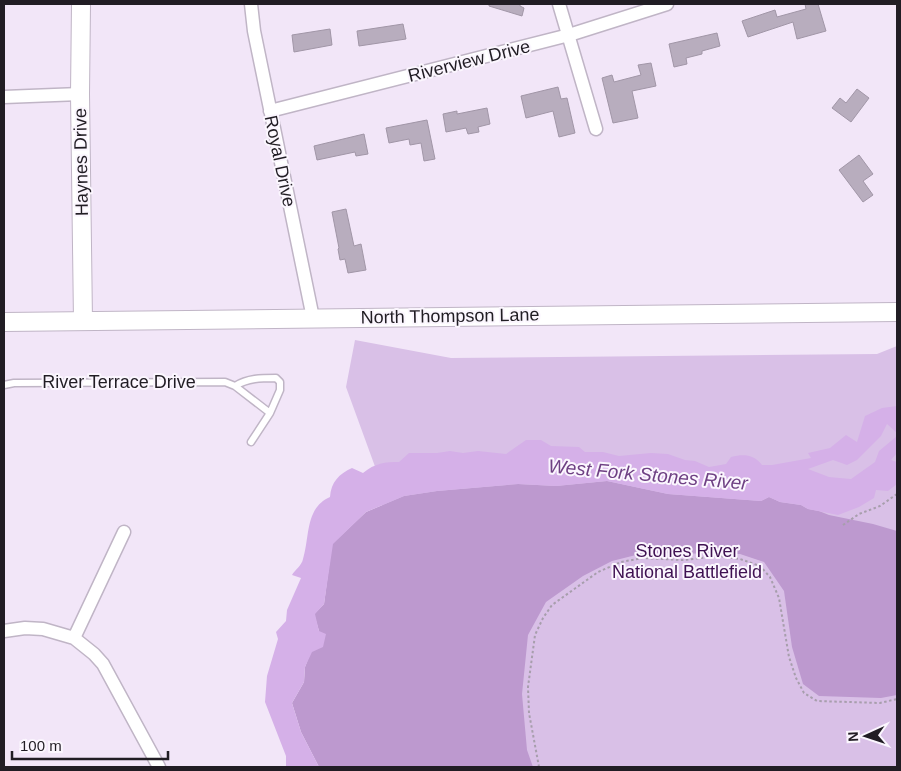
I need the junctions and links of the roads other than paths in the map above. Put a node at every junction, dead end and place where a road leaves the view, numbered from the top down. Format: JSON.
{"nodes":[{"id":1,"x":81,"y":4,"type":"edge"},
{"id":2,"x":251,"y":4,"type":"edge"},
{"id":3,"x":559,"y":4,"type":"edge"},
{"id":4,"x":667,"y":4,"type":"edge"},
{"id":5,"x":569,"y":35,"type":"junction"},
{"id":6,"x":80,"y":94,"type":"junction"},
{"id":7,"x":4,"y":97,"type":"edge"},
{"id":8,"x":270,"y":111,"type":"junction"},
{"id":9,"x":596,"y":129,"type":"dead end"},
{"id":10,"x":892,"y":312,"type":"edge"},
{"id":11,"x":313,"y":318,"type":"junction"},
{"id":12,"x":83,"y":321,"type":"junction"},
{"id":13,"x":4,"y":322,"type":"edge"},
{"id":14,"x":4,"y":385,"type":"edge"},
{"id":15,"x":235,"y":386,"type":"junction"},
{"id":16,"x":270,"y":413,"type":"junction"},
{"id":17,"x":251,"y":442,"type":"dead end"},
{"id":18,"x":124,"y":532,"type":"dead end"},
{"id":19,"x":4,"y":631,"type":"edge"},
{"id":20,"x":74,"y":638,"type":"junction"},
{"id":21,"x":159,"y":767,"type":"edge"}],
"edges":[{"from":1,"to":6,"type":"main road","name":"Haynes Drive"},
{"from":2,"to":8,"type":"street","name":"Royal Drive"},
{"from":3,"to":5,"type":"street"},
{"from":4,"to":5,"type":"street","name":"Riverview Drive"},
{"from":5,"to":8,"type":"street","name":"Riverview Drive"},
{"from":5,"to":9,"type":"street"},
{"from":6,"to":7,"type":"street"},
{"from":6,"to":12,"type":"main road","name":"Haynes Drive"},
{"from":8,"to":11,"type":"street","name":"Royal Drive"},
{"from":10,"to":11,"type":"main road","name":"North Thompson Lane"},
{"from":11,"to":12,"type":"main road","name":"North Thompson Lane"},
{"from":12,"to":13,"type":"main road","name":"North Thompson Lane"},
{"from":14,"to":15,"type":"lane","name":"River Terrace Drive"},
{"from":15,"to":16,"type":"lane","name":"River Terrace Drive"},
{"from":15,"to":16,"type":"lane"},
{"from":16,"to":17,"type":"lane"},
{"from":18,"to":20,"type":"street"},
{"from":19,"to":20,"type":"street"},
{"from":20,"to":21,"type":"street"}]}
